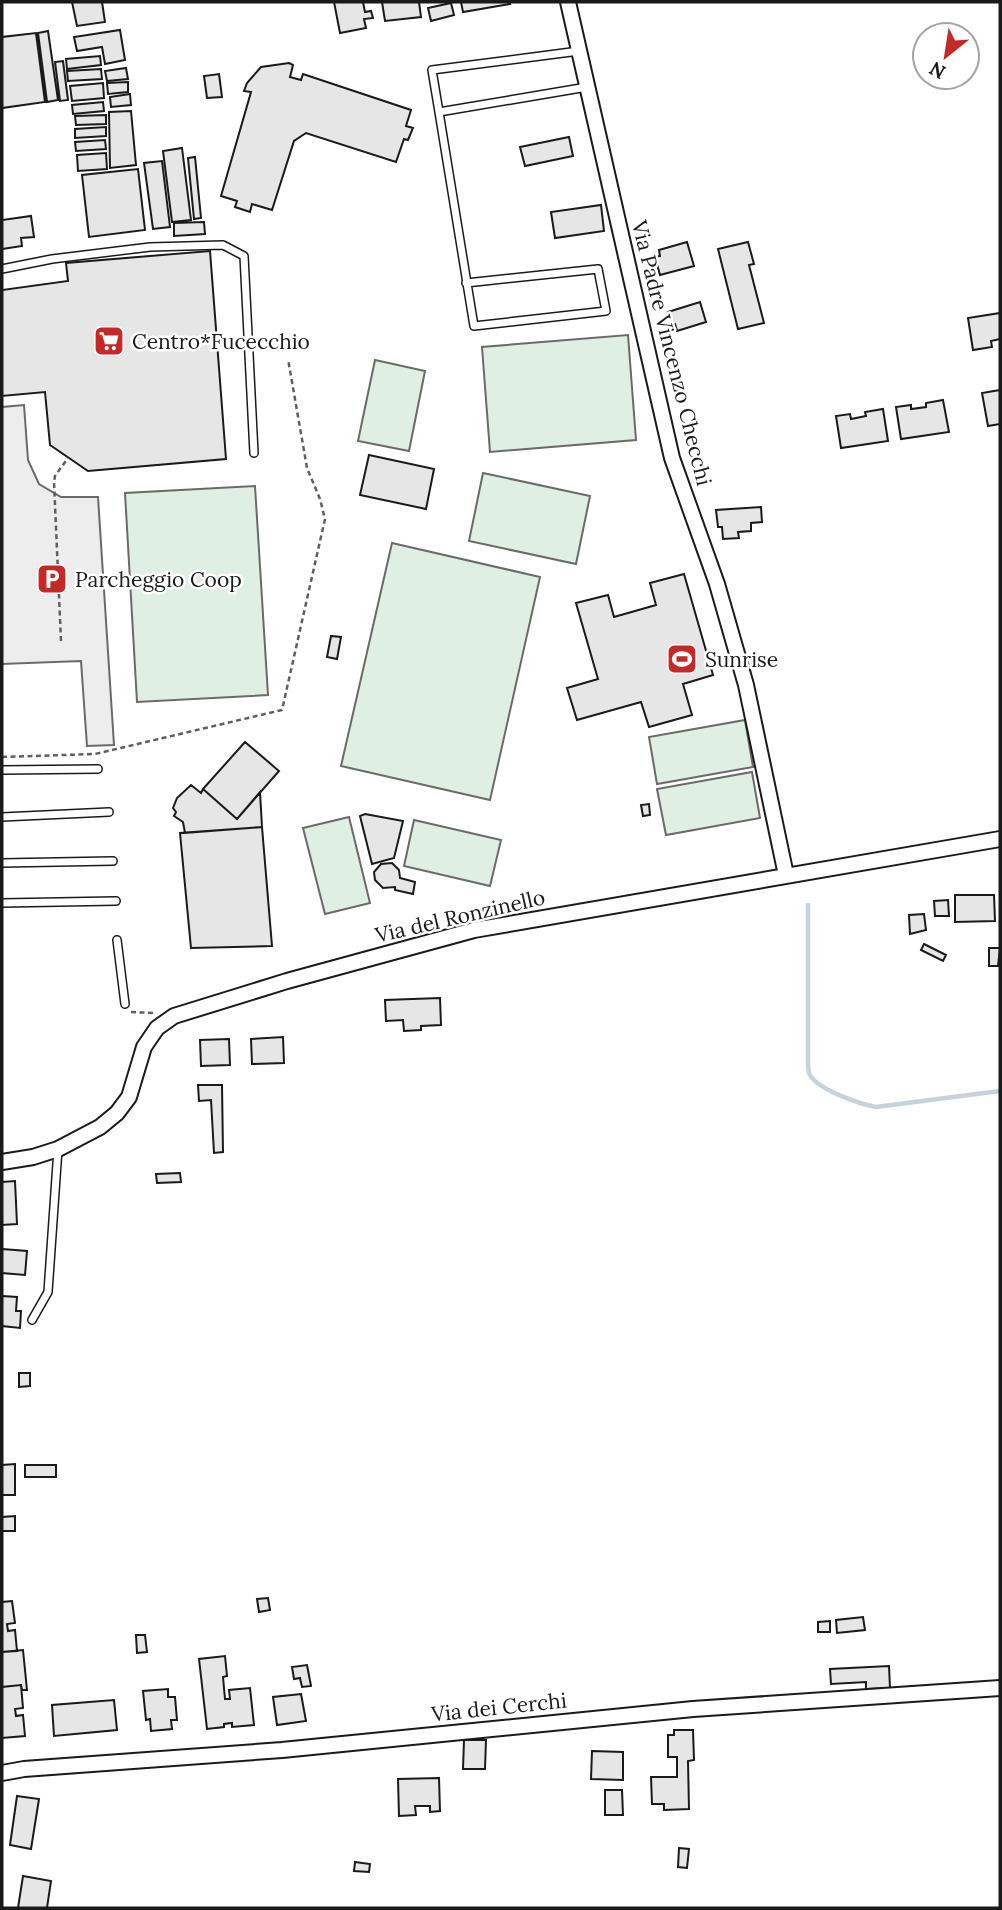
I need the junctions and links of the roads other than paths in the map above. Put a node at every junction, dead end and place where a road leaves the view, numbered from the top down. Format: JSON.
{"nodes":[{"id":1,"x":568,"y":2,"type":"edge"},
{"id":2,"x":579,"y":51,"type":"junction"},
{"id":3,"x":587,"y":87,"type":"junction"},
{"id":4,"x":439,"y":111,"type":"junction"},
{"id":5,"x":2,"y":269,"type":"edge"},
{"id":6,"x":466,"y":283,"type":"junction"},
{"id":7,"x":254,"y":453,"type":"dead end"},
{"id":8,"x":98,"y":769,"type":"dead end"},
{"id":9,"x":2,"y":770,"type":"edge"},
{"id":10,"x":109,"y":812,"type":"dead end"},
{"id":11,"x":2,"y":817,"type":"edge"},
{"id":12,"x":1000,"y":839,"type":"edge"},
{"id":13,"x":113,"y":861,"type":"dead end"},
{"id":14,"x":2,"y":863,"type":"edge"},
{"id":15,"x":786,"y":875,"type":"junction"},
{"id":16,"x":116,"y":901,"type":"dead end"},
{"id":17,"x":2,"y":902,"type":"edge"},
{"id":18,"x":117,"y":940,"type":"dead end"},
{"id":19,"x":125,"y":1004,"type":"road end"},
{"id":20,"x":58,"y":1149,"type":"junction"},
{"id":21,"x":2,"y":1162,"type":"edge"},
{"id":22,"x":32,"y":1320,"type":"dead end"},
{"id":23,"x":1000,"y":1688,"type":"edge"},
{"id":24,"x":2,"y":1773,"type":"edge"}],
"edges":[{"from":1,"to":2,"type":"street","name":"Via Padre Vincenzo Checchi"},
{"from":2,"to":3,"type":"street","name":"Via Padre Vincenzo Checchi"},
{"from":2,"to":4,"type":"lane"},
{"from":3,"to":4,"type":"lane"},
{"from":3,"to":15,"type":"street","name":"Via Padre Vincenzo Checchi"},
{"from":4,"to":6,"type":"lane"},
{"from":5,"to":7,"type":"lane"},
{"from":6,"to":6,"type":"lane"},
{"from":8,"to":9,"type":"lane"},
{"from":10,"to":11,"type":"lane"},
{"from":12,"to":15,"type":"street","name":"Via del Ronzinello"},
{"from":13,"to":14,"type":"lane"},
{"from":15,"to":20,"type":"street","name":"Via del Ronzinello"},
{"from":16,"to":17,"type":"lane"},
{"from":18,"to":19,"type":"lane"},
{"from":20,"to":21,"type":"street","name":"Via del Ronzinello"},
{"from":20,"to":22,"type":"lane"},
{"from":23,"to":24,"type":"street","name":"Via dei Cerchi"}]}
